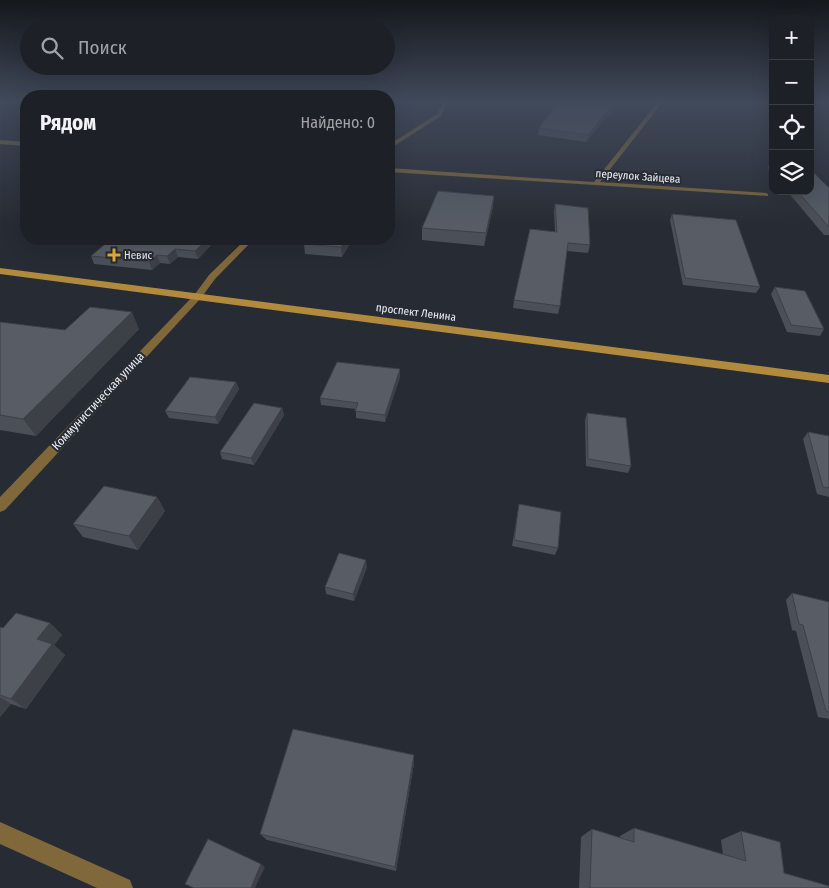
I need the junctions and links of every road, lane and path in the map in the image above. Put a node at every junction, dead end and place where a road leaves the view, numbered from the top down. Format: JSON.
{"nodes":[{"id":1,"x":627,"y":144,"type":"edge"},
{"id":2,"x":395,"y":170,"type":"edge"},
{"id":3,"x":596,"y":183,"type":"junction"},
{"id":4,"x":766,"y":196,"type":"dead end"},
{"id":5,"x":244,"y":245,"type":"edge"},
{"id":6,"x":0,"y":271,"type":"edge"},
{"id":7,"x":198,"y":296,"type":"junction"},
{"id":8,"x":829,"y":379,"type":"edge"},
{"id":9,"x":0,"y":506,"type":"edge"},
{"id":10,"x":0,"y":833,"type":"edge"},
{"id":11,"x":122,"y":888,"type":"edge"}],
"edges":[{"from":1,"to":3,"type":"street"},
{"from":2,"to":3,"type":"street","name":"переулок Зайцева"},
{"from":3,"to":4,"type":"street","name":"переулок Зайцева"},
{"from":5,"to":7,"type":"street","name":"Коммунистическая улица"},
{"from":6,"to":7,"type":"street","name":"проспект Ленина"},
{"from":7,"to":8,"type":"street","name":"проспект Ленина"},
{"from":7,"to":9,"type":"street","name":"Коммунистическая улица"},
{"from":10,"to":11,"type":"street"}]}
